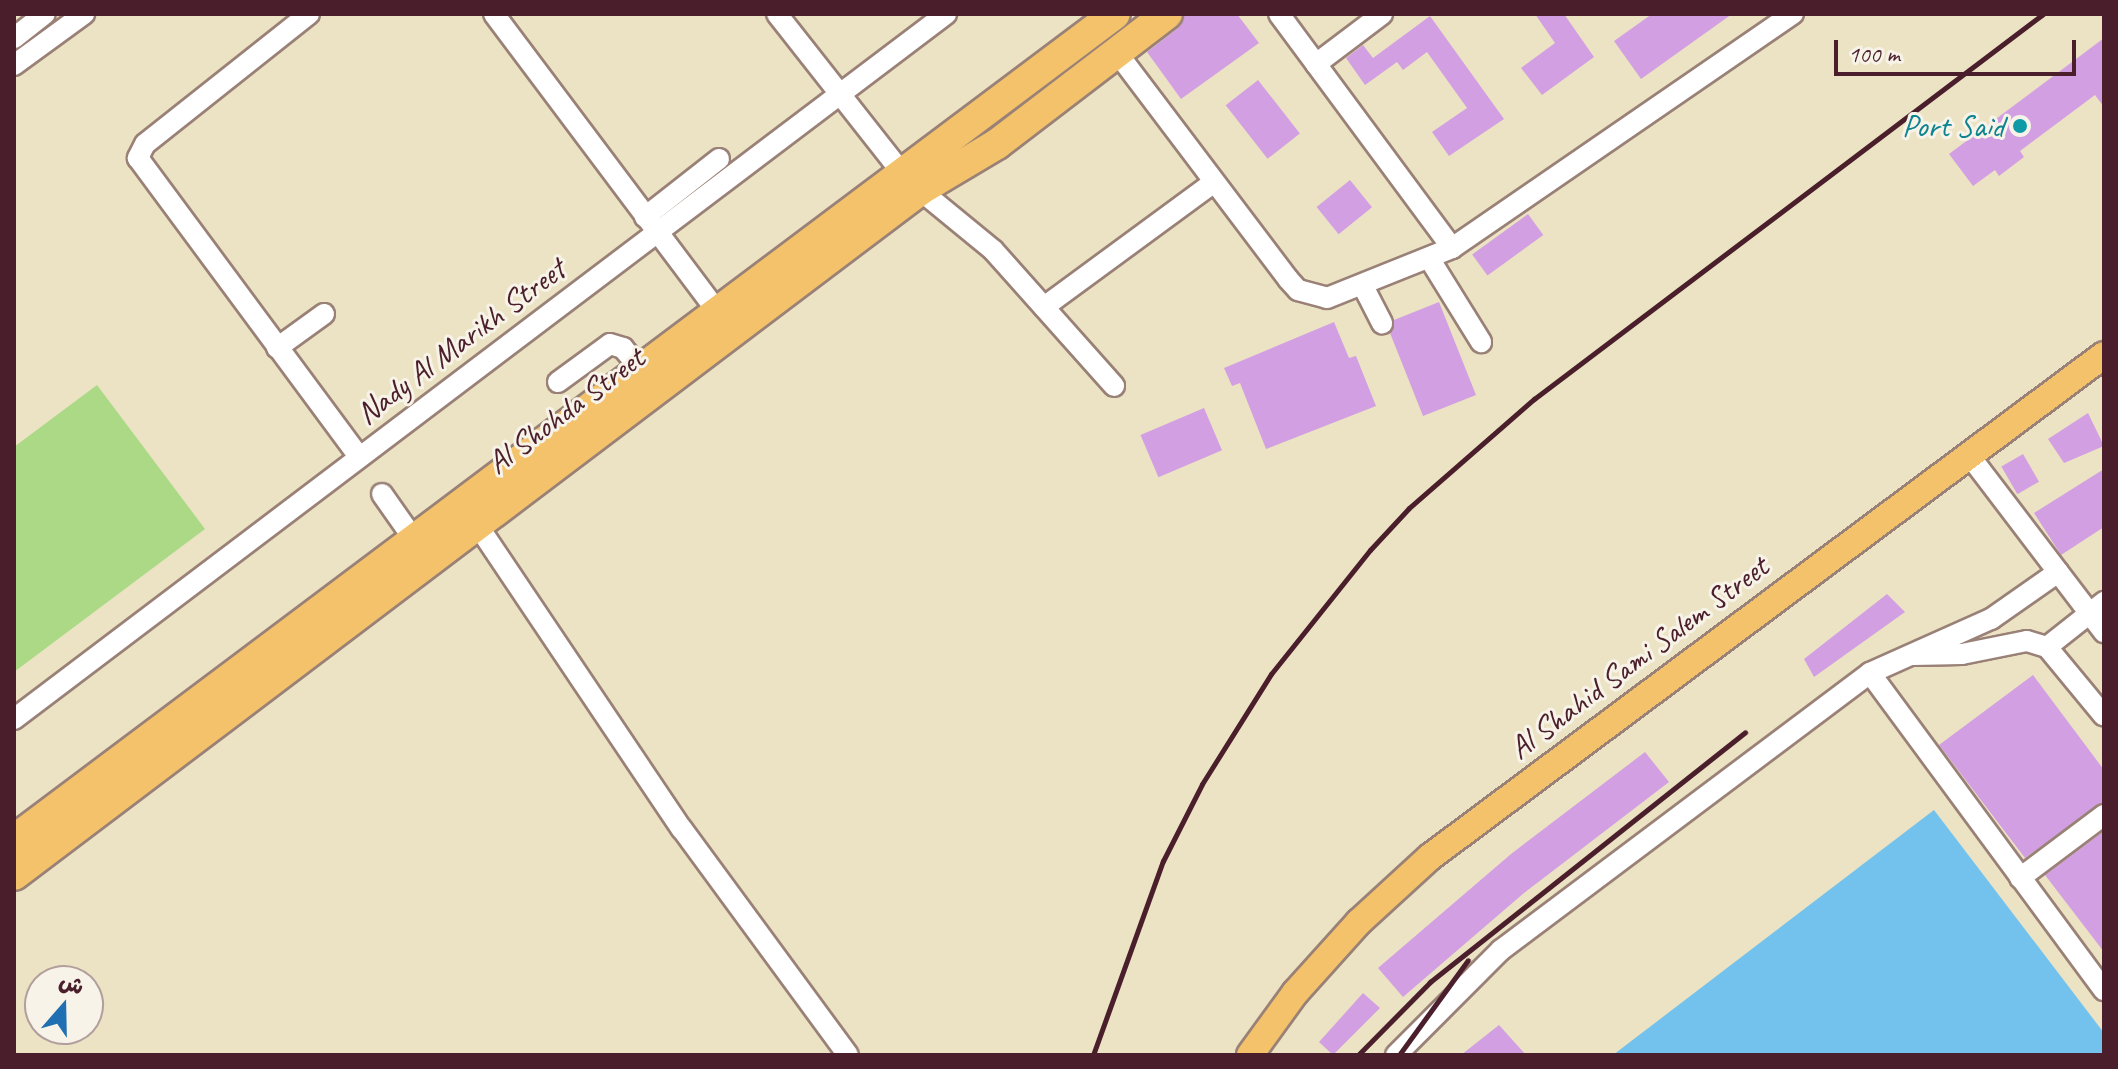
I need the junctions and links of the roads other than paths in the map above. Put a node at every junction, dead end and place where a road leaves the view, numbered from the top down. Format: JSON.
{"nodes":[{"id":1,"x":45,"y":14,"type":"edge"},
{"id":2,"x":84,"y":14,"type":"edge"},
{"id":3,"x":309,"y":14,"type":"edge"},
{"id":4,"x":494,"y":14,"type":"edge"},
{"id":5,"x":777,"y":14,"type":"edge"},
{"id":6,"x":946,"y":14,"type":"edge"},
{"id":7,"x":1115,"y":14,"type":"edge"},
{"id":8,"x":1167,"y":14,"type":"edge"},
{"id":9,"x":1279,"y":14,"type":"edge"},
{"id":10,"x":1382,"y":14,"type":"edge"},
{"id":11,"x":1793,"y":14,"type":"edge"},
{"id":12,"x":14,"y":38,"type":"edge"},
{"id":13,"x":1118,"y":54,"type":"junction"},
{"id":14,"x":1316,"y":64,"type":"junction"},
{"id":15,"x":14,"y":65,"type":"edge"},
{"id":16,"x":1037,"y":72,"type":"junction"},
{"id":17,"x":840,"y":94,"type":"junction"},
{"id":18,"x":1059,"y":100,"type":"junction"},
{"id":19,"x":980,"y":115,"type":"junction"},
{"id":20,"x":997,"y":144,"type":"junction"},
{"id":21,"x":719,"y":159,"type":"dead end"},
{"id":22,"x":911,"y":182,"type":"junction"},
{"id":23,"x":1214,"y":182,"type":"junction"},
{"id":24,"x":651,"y":224,"type":"junction"},
{"id":25,"x":1452,"y":248,"type":"junction"},
{"id":26,"x":1429,"y":258,"type":"junction"},
{"id":27,"x":1363,"y":286,"type":"junction"},
{"id":28,"x":1044,"y":307,"type":"junction"},
{"id":29,"x":324,"y":314,"type":"dead end"},
{"id":30,"x":725,"y":323,"type":"junction"},
{"id":31,"x":1382,"y":323,"type":"dead end"},
{"id":32,"x":1481,"y":342,"type":"dead end"},
{"id":33,"x":277,"y":348,"type":"junction"},
{"id":34,"x":2104,"y":355,"type":"edge"},
{"id":35,"x":642,"y":371,"type":"junction"},
{"id":36,"x":558,"y":382,"type":"dead end"},
{"id":37,"x":1114,"y":386,"type":"dead end"},
{"id":38,"x":1969,"y":455,"type":"junction"},
{"id":39,"x":359,"y":457,"type":"junction"},
{"id":40,"x":382,"y":494,"type":"dead end"},
{"id":41,"x":476,"y":523,"type":"junction"},
{"id":42,"x":415,"y":541,"type":"junction"},
{"id":43,"x":2058,"y":572,"type":"junction"},
{"id":44,"x":2097,"y":608,"type":"edge"},
{"id":45,"x":2104,"y":632,"type":"edge"},
{"id":46,"x":2047,"y":647,"type":"junction"},
{"id":47,"x":1905,"y":655,"type":"junction"},
{"id":48,"x":1870,"y":673,"type":"junction"},
{"id":49,"x":2104,"y":716,"type":"edge"},
{"id":50,"x":14,"y":719,"type":"edge"},
{"id":51,"x":2104,"y":815,"type":"edge"},
{"id":52,"x":17,"y":831,"type":"edge"},
{"id":53,"x":14,"y":875,"type":"edge"},
{"id":54,"x":2020,"y":878,"type":"junction"},
{"id":55,"x":2104,"y":990,"type":"edge"},
{"id":56,"x":848,"y":1055,"type":"edge"},
{"id":57,"x":1250,"y":1055,"type":"edge"},
{"id":58,"x":1396,"y":1055,"type":"edge"}],
"edges":[{"from":1,"to":12,"type":"street"},
{"from":2,"to":15,"type":"street"},
{"from":3,"to":33,"type":"street"},
{"from":4,"to":24,"type":"street"},
{"from":5,"to":17,"type":"street"},
{"from":6,"to":17,"type":"street","name":"Nady Al Marikh Street"},
{"from":7,"to":16,"type":"highway","name":"Al Shohda Street"},
{"from":8,"to":13,"type":"highway","name":"Al Shohda Street"},
{"from":9,"to":14,"type":"street"},
{"from":10,"to":14,"type":"street"},
{"from":11,"to":25,"type":"street"},
{"from":13,"to":18,"type":"highway","name":"Al Shohda Street"},
{"from":13,"to":23,"type":"street"},
{"from":14,"to":25,"type":"street"},
{"from":16,"to":18,"type":"highway"},
{"from":16,"to":19,"type":"highway","name":"Al Shohda Street"},
{"from":17,"to":22,"type":"street"},
{"from":17,"to":24,"type":"street","name":"Nady Al Marikh Street"},
{"from":18,"to":20,"type":"highway","name":"Al Shohda Street"},
{"from":19,"to":20,"type":"highway"},
{"from":19,"to":22,"type":"highway","name":"Al Shohda Street"},
{"from":20,"to":22,"type":"highway","name":"Al Shohda Street"},
{"from":21,"to":24,"type":"street"},
{"from":22,"to":28,"type":"street"},
{"from":22,"to":30,"type":"highway","name":"Al Shohda Street"},
{"from":23,"to":27,"type":"street"},
{"from":23,"to":28,"type":"street"},
{"from":24,"to":30,"type":"street"},
{"from":24,"to":39,"type":"street","name":"Nady Al Marikh Street"},
{"from":25,"to":26,"type":"street"},
{"from":26,"to":27,"type":"street"},
{"from":26,"to":32,"type":"street"},
{"from":27,"to":31,"type":"street"},
{"from":28,"to":37,"type":"street"},
{"from":29,"to":33,"type":"street"},
{"from":30,"to":35,"type":"highway","name":"Al Shohda Street"},
{"from":30,"to":41,"type":"highway","name":"Al Shohda Street"},
{"from":33,"to":39,"type":"street"},
{"from":34,"to":38,"type":"main road","name":"Al Shahid Sami Salem Street"},
{"from":35,"to":36,"type":"street"},
{"from":35,"to":42,"type":"highway","name":"Al Shohda Street"},
{"from":38,"to":43,"type":"street"},
{"from":38,"to":57,"type":"main road","name":"Al Shahid Sami Salem Street"},
{"from":39,"to":50,"type":"street","name":"Nady Al Marikh Street"},
{"from":40,"to":42,"type":"street"},
{"from":41,"to":53,"type":"highway","name":"Al Shohda Street"},
{"from":41,"to":56,"type":"street"},
{"from":42,"to":52,"type":"highway","name":"Al Shohda Street"},
{"from":43,"to":44,"type":"street"},
{"from":43,"to":47,"type":"street"},
{"from":44,"to":45,"type":"street"},
{"from":44,"to":46,"type":"street"},
{"from":46,"to":47,"type":"street"},
{"from":46,"to":49,"type":"street"},
{"from":47,"to":48,"type":"street"},
{"from":48,"to":54,"type":"street"},
{"from":48,"to":58,"type":"street"},
{"from":51,"to":54,"type":"street"},
{"from":54,"to":55,"type":"street"}]}
